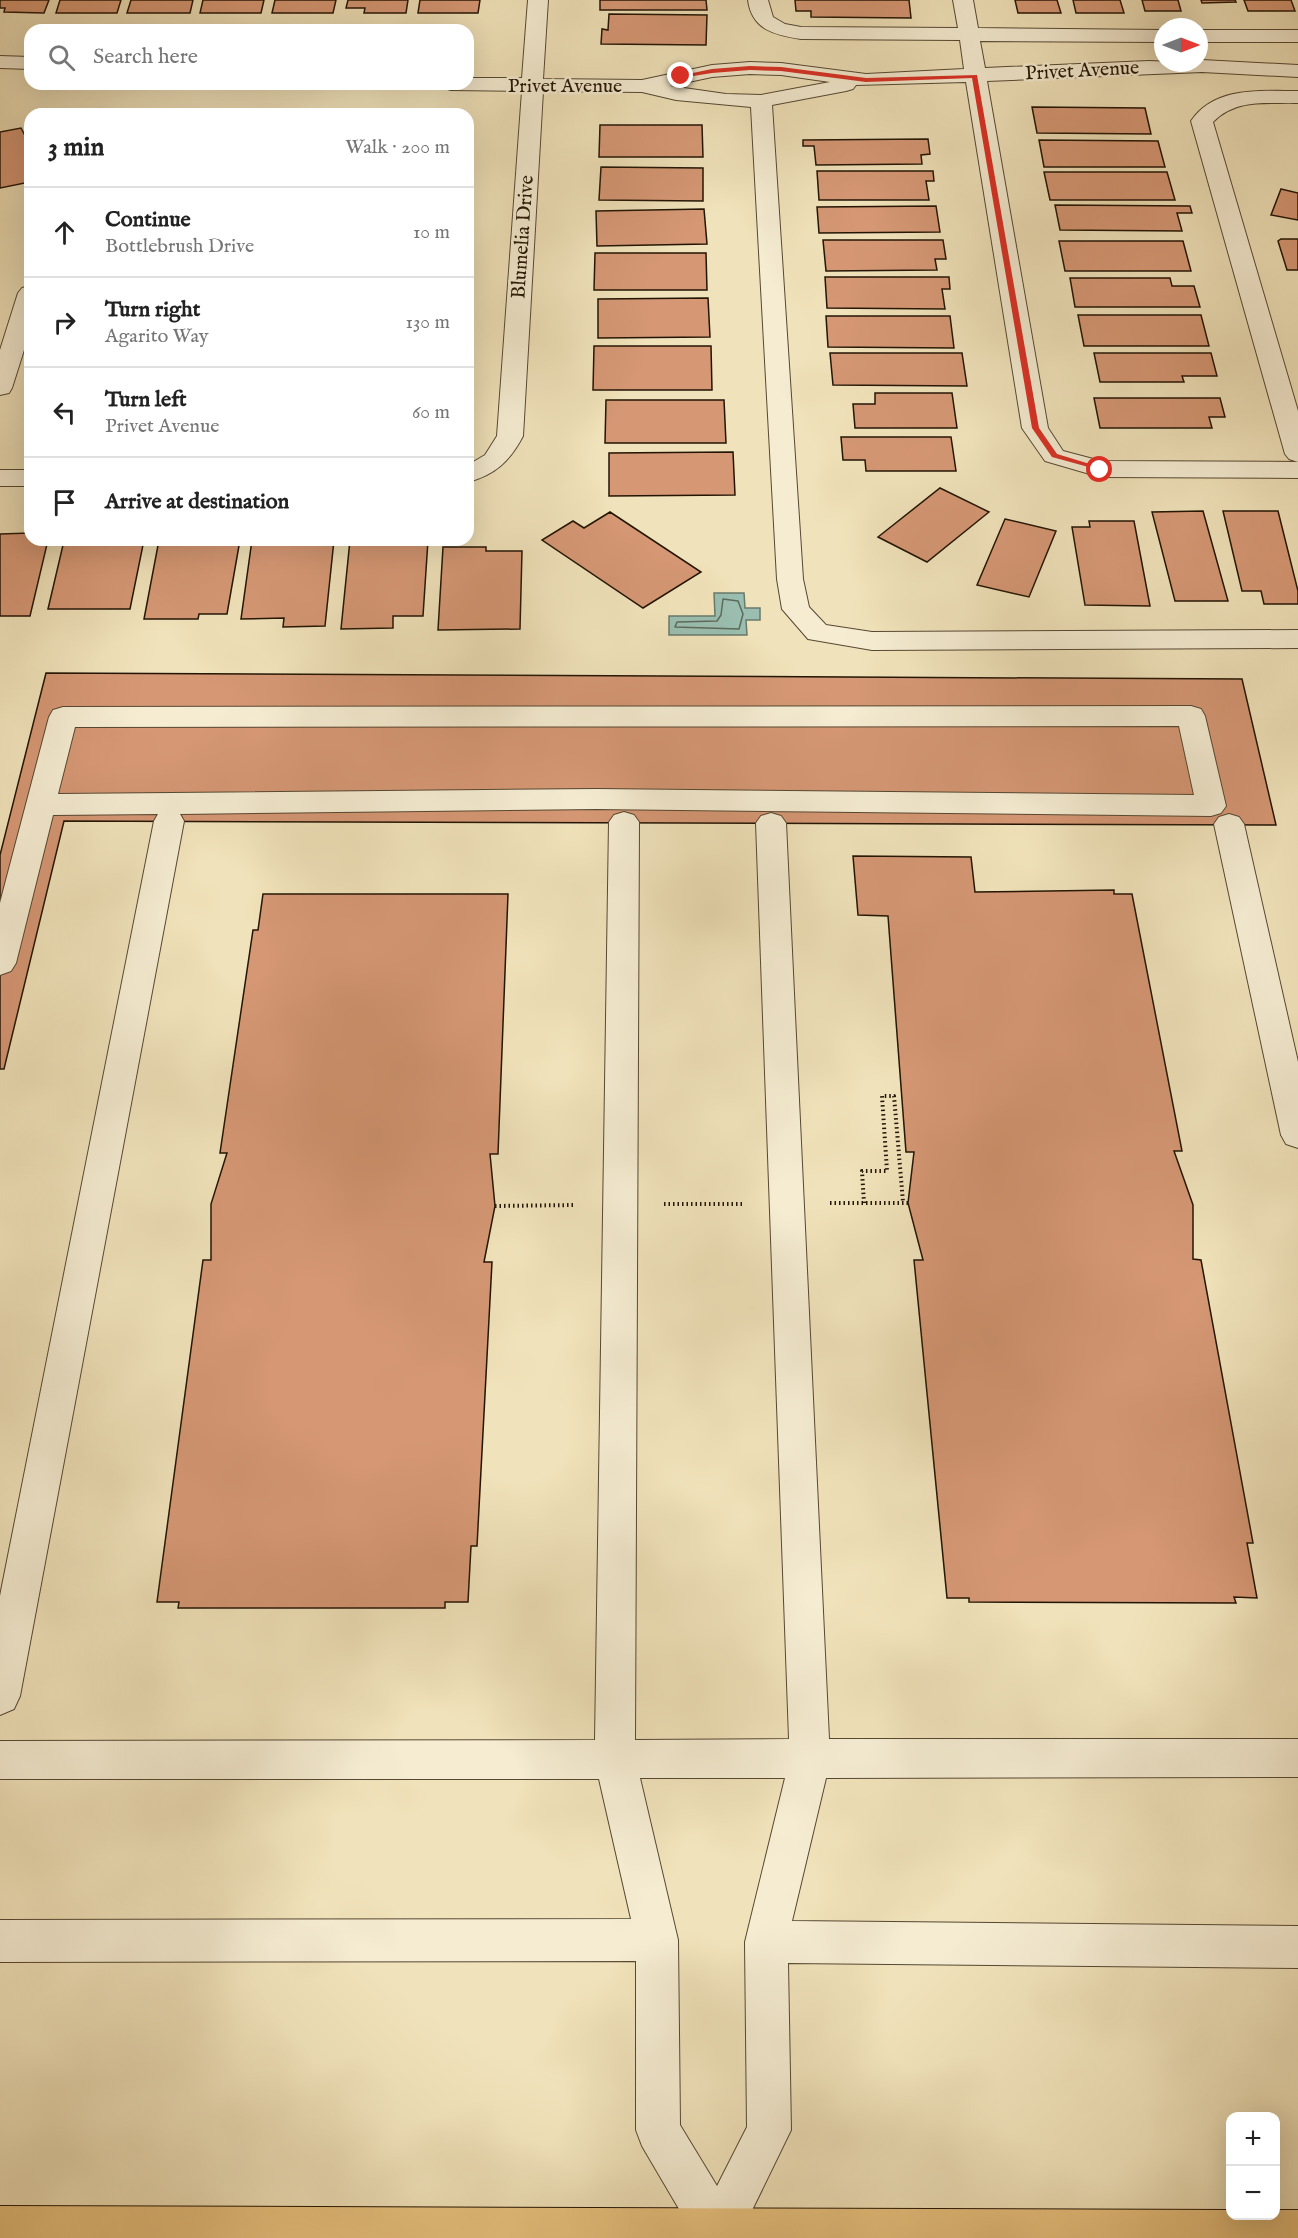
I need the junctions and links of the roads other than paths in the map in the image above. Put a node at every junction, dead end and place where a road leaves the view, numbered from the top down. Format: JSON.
{"nodes":[{"id":1,"x":538,"y":0,"type":"edge"},
{"id":2,"x":758,"y":0,"type":"edge"},
{"id":3,"x":963,"y":0,"type":"edge"},
{"id":4,"x":968,"y":35,"type":"junction"},
{"id":5,"x":1154,"y":36,"type":"edge"},
{"id":6,"x":1208,"y":36,"type":"edge"},
{"id":7,"x":1298,"y":36,"type":"edge"},
{"id":8,"x":0,"y":62,"type":"edge"},
{"id":9,"x":24,"y":63,"type":"edge"},
{"id":10,"x":1298,"y":71,"type":"edge"},
{"id":11,"x":975,"y":76,"type":"junction"},
{"id":12,"x":866,"y":80,"type":"junction"},
{"id":13,"x":474,"y":84,"type":"edge"},
{"id":14,"x":532,"y":85,"type":"junction"},
{"id":15,"x":642,"y":86,"type":"junction"},
{"id":16,"x":1298,"y":97,"type":"edge"},
{"id":17,"x":761,"y":101,"type":"junction"},
{"id":18,"x":24,"y":312,"type":"edge"},
{"id":19,"x":0,"y":388,"type":"edge"},
{"id":20,"x":1298,"y":454,"type":"edge"},
{"id":21,"x":478,"y":470,"type":"edge"},
{"id":22,"x":1298,"y":470,"type":"edge"},
{"id":23,"x":0,"y":478,"type":"edge"},
{"id":24,"x":24,"y":478,"type":"edge"},
{"id":25,"x":1298,"y":639,"type":"edge"},
{"id":26,"x":39,"y":805,"type":"junction"},
{"id":27,"x":169,"y":822,"type":"dead end"},
{"id":28,"x":624,"y":822,"type":"dead end"},
{"id":29,"x":771,"y":823,"type":"dead end"},
{"id":30,"x":1229,"y":824,"type":"dead end"},
{"id":31,"x":0,"y":963,"type":"edge"},
{"id":32,"x":1298,"y":1135,"type":"edge"},
{"id":33,"x":0,"y":1696,"type":"edge"},
{"id":34,"x":1298,"y":1758,"type":"edge"},
{"id":35,"x":0,"y":1760,"type":"edge"},
{"id":36,"x":615,"y":1760,"type":"junction"},
{"id":37,"x":810,"y":1760,"type":"junction"},
{"id":38,"x":657,"y":1940,"type":"junction"},
{"id":39,"x":0,"y":1941,"type":"edge"},
{"id":40,"x":766,"y":1942,"type":"junction"},
{"id":41,"x":1298,"y":1947,"type":"edge"},
{"id":42,"x":0,"y":2229,"type":"edge"},
{"id":43,"x":1298,"y":2233,"type":"edge"},
{"id":44,"x":719,"y":2234,"type":"edge"}],
"edges":[{"from":1,"to":14,"type":"street","name":"Blumelia Drive"},
{"from":2,"to":4,"type":"street"},
{"from":3,"to":4,"type":"street"},
{"from":4,"to":5,"type":"street"},
{"from":4,"to":11,"type":"street"},
{"from":6,"to":7,"type":"street"},
{"from":8,"to":9,"type":"street"},
{"from":10,"to":11,"type":"street","name":"Privet Avenue"},
{"from":11,"to":12,"type":"street","name":"Privet Avenue"},
{"from":11,"to":22,"type":"street"},
{"from":12,"to":15,"type":"street","name":"Privet Avenue"},
{"from":12,"to":17,"type":"street","name":"Privet Avenue"},
{"from":13,"to":14,"type":"street","name":"Privet Avenue"},
{"from":14,"to":15,"type":"street","name":"Privet Avenue"},
{"from":14,"to":21,"type":"street","name":"Blumelia Drive"},
{"from":15,"to":17,"type":"street","name":"Privet Avenue"},
{"from":16,"to":20,"type":"street"},
{"from":17,"to":25,"type":"street"},
{"from":18,"to":19,"type":"street"},
{"from":23,"to":24,"type":"street"},
{"from":26,"to":26,"type":"street"},
{"from":26,"to":31,"type":"street"},
{"from":27,"to":33,"type":"street"},
{"from":28,"to":36,"type":"street"},
{"from":29,"to":37,"type":"street"},
{"from":30,"to":32,"type":"street"},
{"from":34,"to":37,"type":"street"},
{"from":35,"to":36,"type":"street"},
{"from":36,"to":37,"type":"street"},
{"from":36,"to":38,"type":"street"},
{"from":37,"to":40,"type":"street"},
{"from":38,"to":39,"type":"street"},
{"from":38,"to":44,"type":"street"},
{"from":40,"to":41,"type":"street"},
{"from":40,"to":44,"type":"street"},
{"from":42,"to":44,"type":"main road"},
{"from":43,"to":44,"type":"main road"}]}
